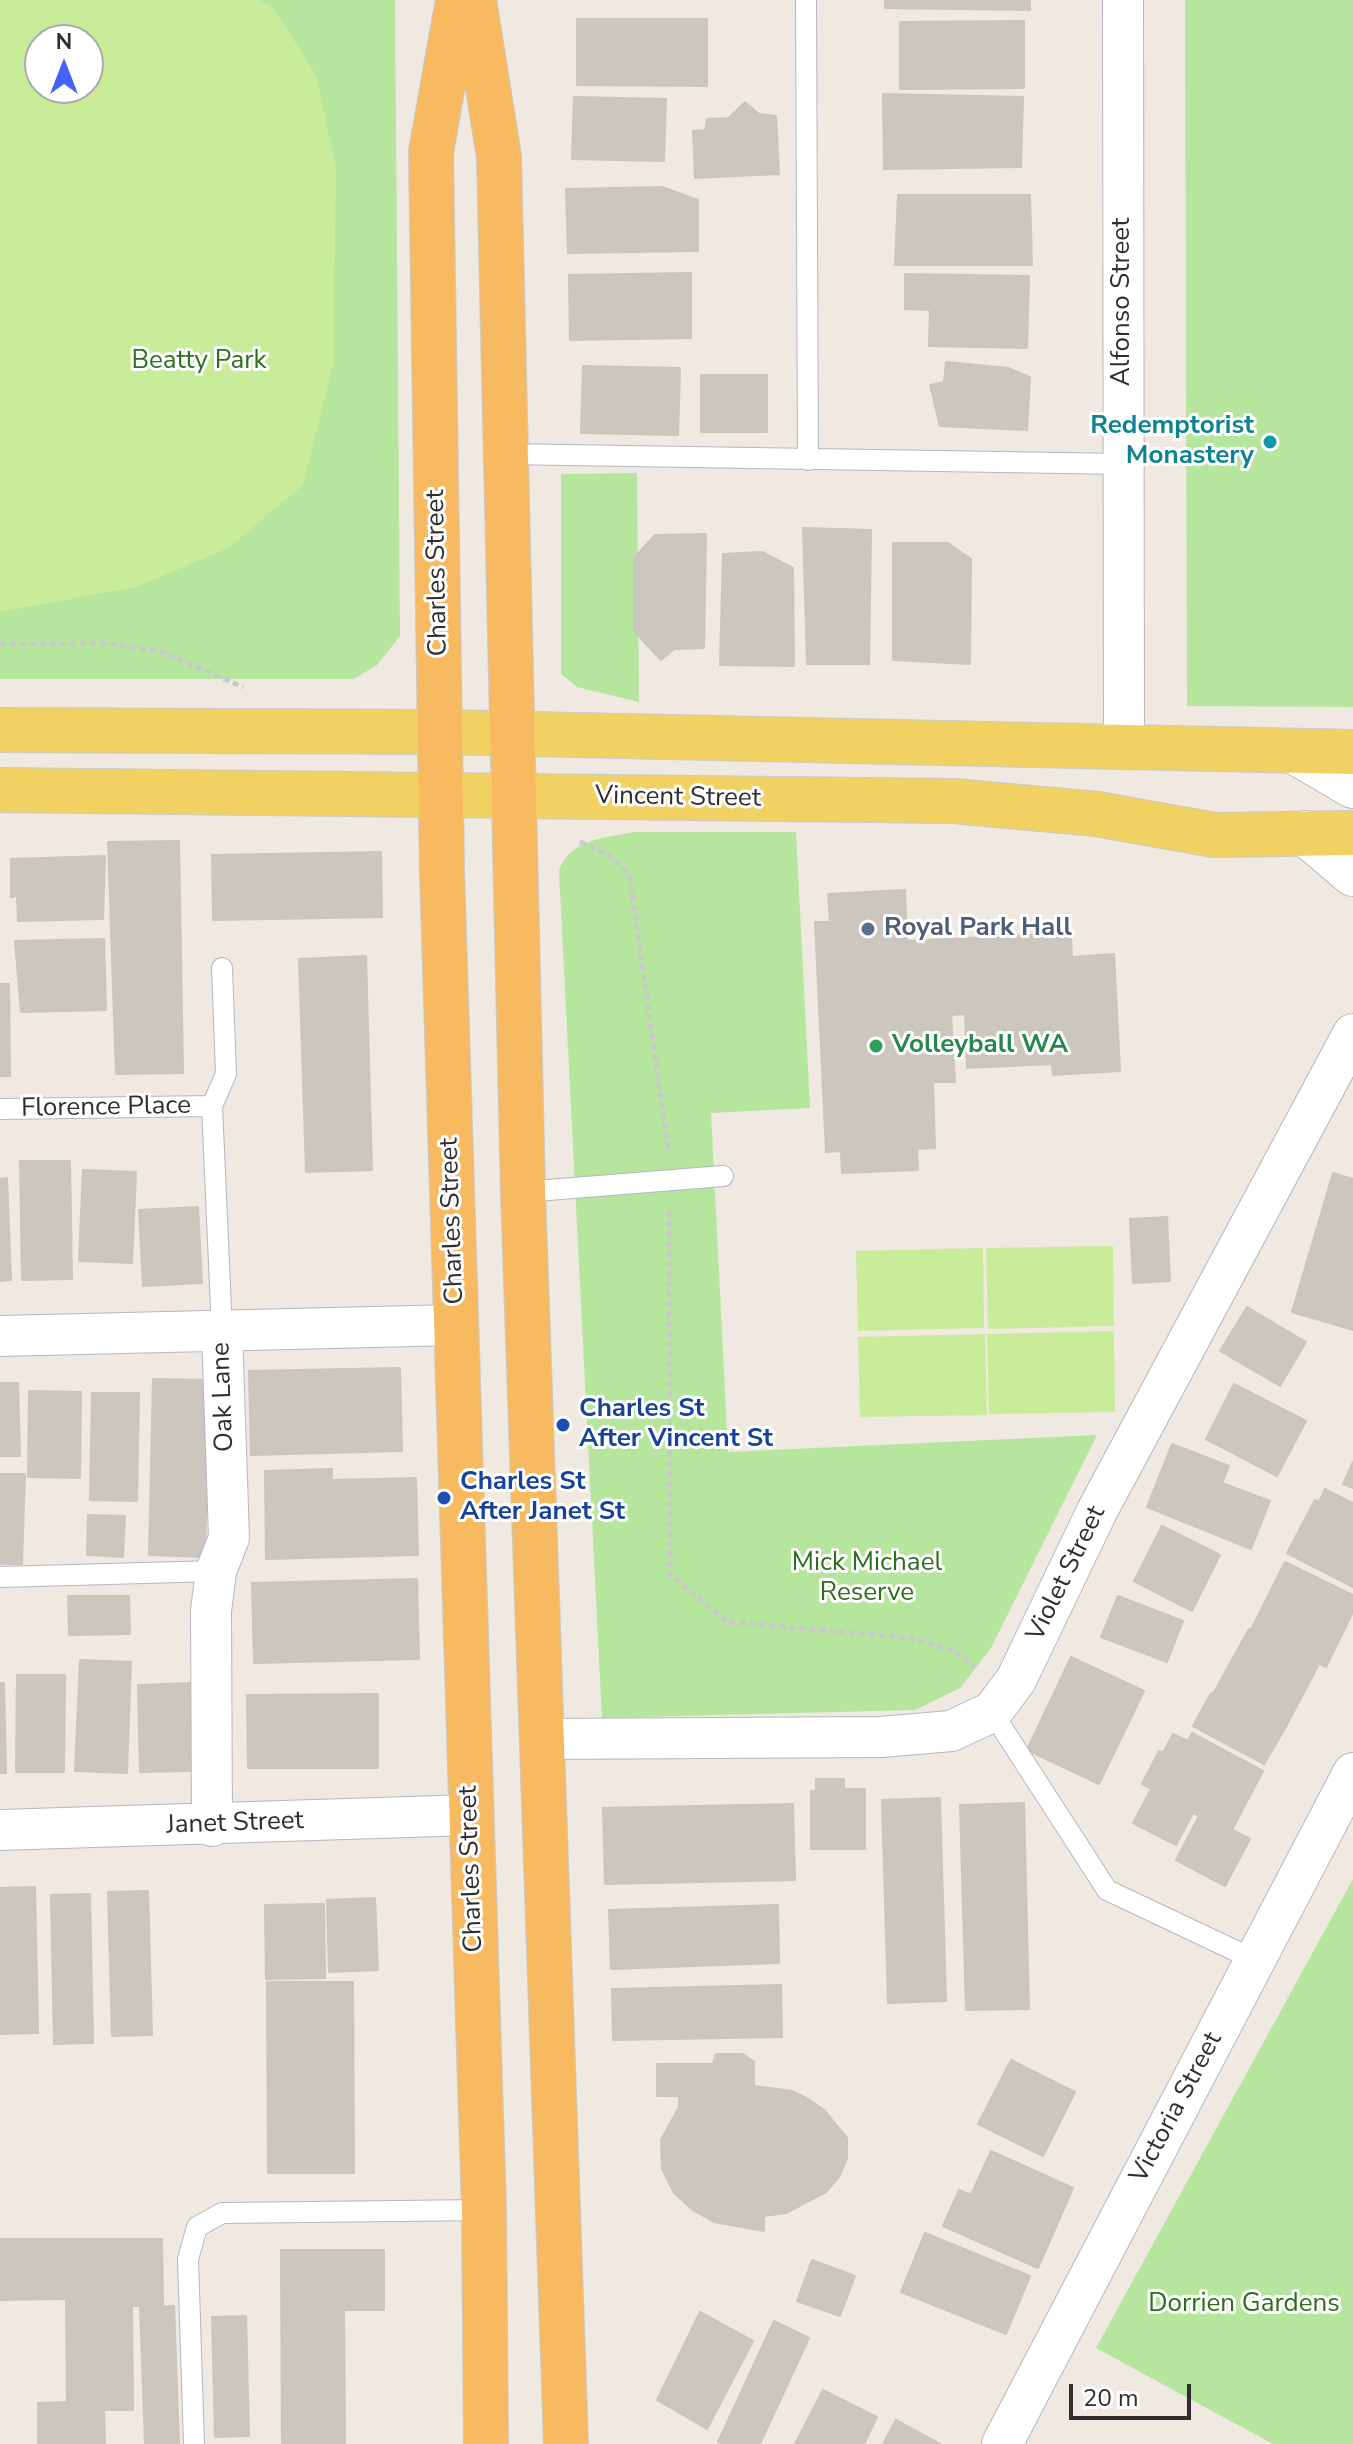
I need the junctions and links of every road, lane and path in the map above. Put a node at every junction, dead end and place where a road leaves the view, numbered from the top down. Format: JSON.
{"nodes":[{"id":1,"x":458,"y":0,"type":"edge"},
{"id":2,"x":474,"y":0,"type":"edge"},
{"id":3,"x":806,"y":0,"type":"edge"},
{"id":4,"x":1123,"y":0,"type":"edge"},
{"id":5,"x":504,"y":454,"type":"junction"},
{"id":6,"x":808,"y":460,"type":"junction"},
{"id":7,"x":1124,"y":464,"type":"junction"},
{"id":8,"x":0,"y":644,"type":"edge"},
{"id":9,"x":250,"y":690,"type":"dead end"},
{"id":10,"x":0,"y":730,"type":"edge"},
{"id":11,"x":440,"y":732,"type":"junction"},
{"id":12,"x":511,"y":734,"type":"junction"},
{"id":13,"x":1124,"y":748,"type":"junction"},
{"id":14,"x":1295,"y":752,"type":"junction"},
{"id":15,"x":1353,"y":752,"type":"edge"},
{"id":16,"x":1353,"y":786,"type":"edge"},
{"id":17,"x":0,"y":790,"type":"edge"},
{"id":18,"x":441,"y":794,"type":"junction"},
{"id":19,"x":512,"y":796,"type":"junction"},
{"id":20,"x":572,"y":832,"type":"dead end"},
{"id":21,"x":1305,"y":833,"type":"junction"},
{"id":22,"x":1353,"y":833,"type":"edge"},
{"id":23,"x":1353,"y":874,"type":"edge"},
{"id":24,"x":222,"y":968,"type":"dead end"},
{"id":25,"x":1353,"y":1034,"type":"edge"},
{"id":26,"x":212,"y":1106,"type":"junction"},
{"id":27,"x":0,"y":1109,"type":"edge"},
{"id":28,"x":723,"y":1176,"type":"dead end"},
{"id":29,"x":670,"y":1180,"type":"junction"},
{"id":30,"x":523,"y":1192,"type":"junction"},
{"id":31,"x":456,"y":1325,"type":"junction"},
{"id":32,"x":222,"y":1331,"type":"junction"},
{"id":33,"x":0,"y":1336,"type":"edge"},
{"id":34,"x":216,"y":1571,"type":"junction"},
{"id":35,"x":0,"y":1577,"type":"edge"},
{"id":36,"x":999,"y":1703,"type":"junction"},
{"id":37,"x":543,"y":1739,"type":"junction"},
{"id":38,"x":1353,"y":1773,"type":"edge"},
{"id":39,"x":471,"y":1815,"type":"junction"},
{"id":40,"x":212,"y":1826,"type":"junction"},
{"id":41,"x":0,"y":1830,"type":"edge"},
{"id":42,"x":1255,"y":1960,"type":"junction"},
{"id":43,"x":484,"y":2210,"type":"junction"},
{"id":44,"x":194,"y":2444,"type":"edge"},
{"id":45,"x":486,"y":2444,"type":"edge"},
{"id":46,"x":566,"y":2444,"type":"edge"},
{"id":47,"x":1002,"y":2444,"type":"edge"}],
"edges":[{"from":1,"to":11,"type":"highway","name":"Charles Street"},
{"from":2,"to":5,"type":"highway"},
{"from":3,"to":6,"type":"lane"},
{"from":4,"to":7,"type":"street","name":"Alfonso Street"},
{"from":5,"to":6,"type":"lane"},
{"from":5,"to":12,"type":"highway"},
{"from":6,"to":7,"type":"lane"},
{"from":7,"to":13,"type":"street","name":"Alfonso Street"},
{"from":8,"to":9,"type":"path"},
{"from":10,"to":11,"type":"main road"},
{"from":11,"to":12,"type":"main road"},
{"from":11,"to":18,"type":"highway","name":"Charles Street"},
{"from":12,"to":13,"type":"main road"},
{"from":12,"to":19,"type":"highway"},
{"from":13,"to":14,"type":"main road"},
{"from":14,"to":15,"type":"main road"},
{"from":14,"to":16,"type":"main road"},
{"from":17,"to":18,"type":"main road","name":"Vincent Street"},
{"from":18,"to":19,"type":"main road","name":"Vincent Street"},
{"from":18,"to":31,"type":"highway","name":"Charles Street"},
{"from":19,"to":21,"type":"main road","name":"Vincent Street"},
{"from":19,"to":30,"type":"highway"},
{"from":20,"to":29,"type":"path"},
{"from":21,"to":22,"type":"main road","name":"Vincent Street"},
{"from":21,"to":23,"type":"main road"},
{"from":24,"to":26,"type":"lane","name":"Oak Lane"},
{"from":25,"to":36,"type":"street","name":"Violet Street"},
{"from":26,"to":27,"type":"lane","name":"Florence Place"},
{"from":26,"to":32,"type":"lane","name":"Oak Lane"},
{"from":28,"to":29,"type":"lane"},
{"from":29,"to":30,"type":"lane"},
{"from":29,"to":36,"type":"path"},
{"from":30,"to":37,"type":"highway"},
{"from":31,"to":32,"type":"street"},
{"from":31,"to":39,"type":"highway","name":"Charles Street"},
{"from":32,"to":33,"type":"street"},
{"from":32,"to":34,"type":"street","name":"Oak Lane"},
{"from":34,"to":35,"type":"lane"},
{"from":34,"to":40,"type":"street","name":"Oak Lane"},
{"from":36,"to":37,"type":"street"},
{"from":36,"to":42,"type":"lane"},
{"from":37,"to":46,"type":"highway"},
{"from":38,"to":42,"type":"street","name":"Victoria Street"},
{"from":39,"to":40,"type":"street","name":"Janet Street"},
{"from":39,"to":43,"type":"highway","name":"Charles Street"},
{"from":40,"to":41,"type":"street","name":"Janet Street"},
{"from":42,"to":47,"type":"street","name":"Victoria Street"},
{"from":43,"to":44,"type":"lane"},
{"from":43,"to":45,"type":"highway","name":"Charles Street"}]}
